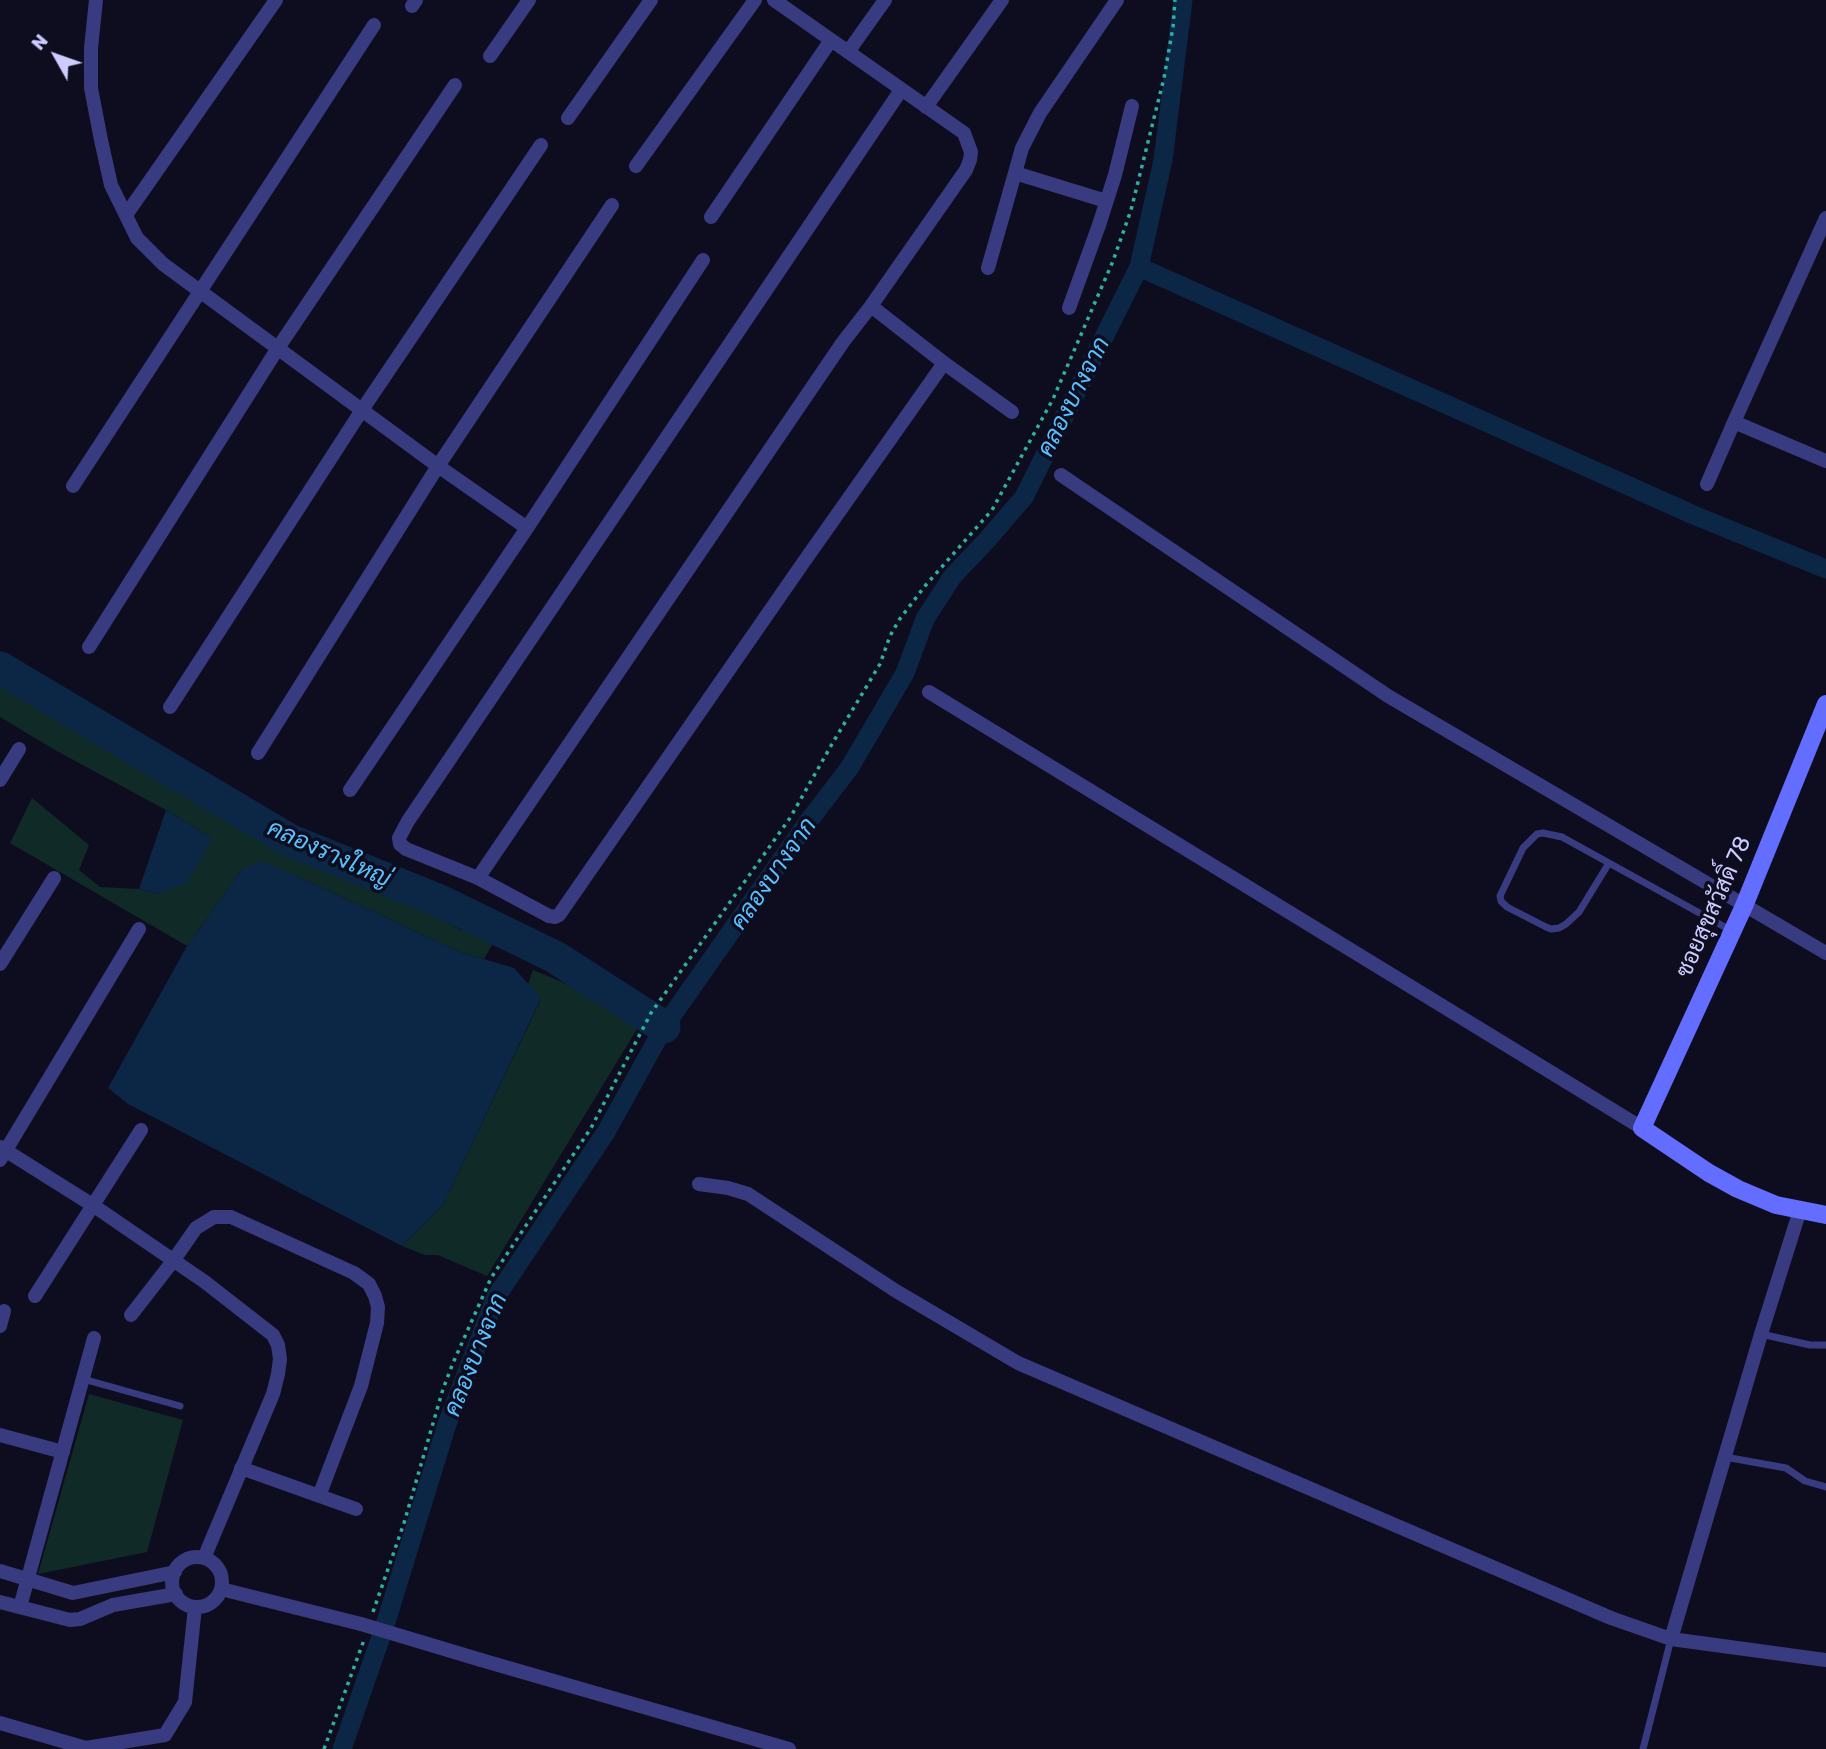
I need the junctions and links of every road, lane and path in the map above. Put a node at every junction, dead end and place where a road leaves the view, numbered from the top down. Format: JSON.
{"nodes":[{"id":1,"x":96,"y":0,"type":"edge"},
{"id":2,"x":276,"y":0,"type":"edge"},
{"id":3,"x":528,"y":0,"type":"edge"},
{"id":4,"x":651,"y":0,"type":"edge"},
{"id":5,"x":755,"y":0,"type":"edge"},
{"id":6,"x":774,"y":0,"type":"edge"},
{"id":7,"x":885,"y":0,"type":"edge"},
{"id":8,"x":1002,"y":0,"type":"edge"},
{"id":9,"x":1118,"y":0,"type":"edge"},
{"id":10,"x":1175,"y":0,"type":"edge"},
{"id":11,"x":374,"y":25,"type":"dead end"},
{"id":12,"x":831,"y":40,"type":"junction"},
{"id":13,"x":848,"y":52,"type":"junction"},
{"id":14,"x":490,"y":56,"type":"dead end"},
{"id":15,"x":455,"y":85,"type":"dead end"},
{"id":16,"x":901,"y":90,"type":"junction"},
{"id":17,"x":1132,"y":106,"type":"dead end"},
{"id":18,"x":926,"y":107,"type":"junction"},
{"id":19,"x":568,"y":118,"type":"dead end"},
{"id":20,"x":541,"y":145,"type":"dead end"},
{"id":21,"x":636,"y":166,"type":"dead end"},
{"id":22,"x":1015,"y":173,"type":"junction"},
{"id":23,"x":1106,"y":201,"type":"junction"},
{"id":24,"x":612,"y":205,"type":"dead end"},
{"id":25,"x":126,"y":215,"type":"junction"},
{"id":26,"x":711,"y":217,"type":"dead end"},
{"id":27,"x":1824,"y":228,"type":"edge"},
{"id":28,"x":703,"y":260,"type":"dead end"},
{"id":29,"x":988,"y":268,"type":"dead end"},
{"id":30,"x":199,"y":291,"type":"junction"},
{"id":31,"x":871,"y":306,"type":"junction"},
{"id":32,"x":1069,"y":307,"type":"dead end"},
{"id":33,"x":278,"y":348,"type":"junction"},
{"id":34,"x":944,"y":363,"type":"junction"},
{"id":35,"x":362,"y":410,"type":"junction"},
{"id":36,"x":1012,"y":412,"type":"dead end"},
{"id":37,"x":1734,"y":422,"type":"junction"},
{"id":38,"x":1826,"y":461,"type":"edge"},
{"id":39,"x":438,"y":466,"type":"junction"},
{"id":40,"x":1061,"y":475,"type":"dead end"},
{"id":41,"x":1707,"y":484,"type":"dead end"},
{"id":42,"x":73,"y":486,"type":"dead end"},
{"id":43,"x":527,"y":527,"type":"junction"},
{"id":44,"x":89,"y":647,"type":"dead end"},
{"id":45,"x":929,"y":692,"type":"dead end"},
{"id":46,"x":1826,"y":704,"type":"edge"},
{"id":47,"x":170,"y":707,"type":"dead end"},
{"id":48,"x":19,"y":749,"type":"dead end"},
{"id":49,"x":258,"y":753,"type":"dead end"},
{"id":50,"x":0,"y":780,"type":"edge"},
{"id":51,"x":350,"y":790,"type":"dead end"},
{"id":52,"x":1609,"y":863,"type":"junction"},
{"id":53,"x":54,"y":878,"type":"dead end"},
{"id":54,"x":478,"y":878,"type":"junction"},
{"id":55,"x":1744,"y":906,"type":"junction"},
{"id":56,"x":139,"y":929,"type":"dead end"},
{"id":57,"x":1732,"y":931,"type":"junction"},
{"id":58,"x":1826,"y":953,"type":"edge"},
{"id":59,"x":0,"y":964,"type":"edge"},
{"id":60,"x":1642,"y":1128,"type":"junction"},
{"id":61,"x":141,"y":1130,"type":"dead end"},
{"id":62,"x":2,"y":1153,"type":"edge"},
{"id":63,"x":699,"y":1184,"type":"dead end"},
{"id":64,"x":93,"y":1206,"type":"junction"},
{"id":65,"x":1800,"y":1210,"type":"junction"},
{"id":66,"x":1826,"y":1216,"type":"edge"},
{"id":67,"x":173,"y":1261,"type":"junction"},
{"id":68,"x":35,"y":1296,"type":"dead end"},
{"id":69,"x":131,"y":1315,"type":"dead end"},
{"id":70,"x":1761,"y":1334,"type":"junction"},
{"id":71,"x":94,"y":1338,"type":"dead end"},
{"id":72,"x":1826,"y":1345,"type":"edge"},
{"id":73,"x":83,"y":1379,"type":"junction"},
{"id":74,"x":180,"y":1406,"type":"dead end"},
{"id":75,"x":0,"y":1435,"type":"edge"},
{"id":76,"x":63,"y":1452,"type":"junction"},
{"id":77,"x":1726,"y":1457,"type":"junction"},
{"id":78,"x":241,"y":1468,"type":"junction"},
{"id":79,"x":1826,"y":1487,"type":"edge"},
{"id":80,"x":319,"y":1496,"type":"junction"},
{"id":81,"x":356,"y":1509,"type":"dead end"},
{"id":82,"x":204,"y":1558,"type":"junction"},
{"id":83,"x":0,"y":1571,"type":"edge"},
{"id":84,"x":175,"y":1572,"type":"junction"},
{"id":85,"x":29,"y":1580,"type":"junction"},
{"id":86,"x":221,"y":1589,"type":"junction"},
{"id":87,"x":176,"y":1594,"type":"junction"},
{"id":88,"x":0,"y":1602,"type":"edge"},
{"id":89,"x":20,"y":1607,"type":"junction"},
{"id":90,"x":194,"y":1607,"type":"junction"},
{"id":91,"x":366,"y":1626,"type":"junction"},
{"id":92,"x":1671,"y":1639,"type":"junction"},
{"id":93,"x":1826,"y":1660,"type":"edge"},
{"id":94,"x":0,"y":1723,"type":"edge"},
{"id":95,"x":324,"y":1749,"type":"edge"},
{"id":96,"x":789,"y":1749,"type":"edge"},
{"id":97,"x":1643,"y":1749,"type":"edge"}],
"edges":[{"from":1,"to":25,"type":"street"},
{"from":2,"to":25,"type":"street"},
{"from":3,"to":14,"type":"street"},
{"from":4,"to":19,"type":"street"},
{"from":5,"to":21,"type":"street"},
{"from":6,"to":12,"type":"street"},
{"from":7,"to":13,"type":"street"},
{"from":8,"to":18,"type":"street"},
{"from":9,"to":22,"type":"street"},
{"from":10,"to":91,"type":"path"},
{"from":11,"to":30,"type":"street"},
{"from":12,"to":13,"type":"street"},
{"from":12,"to":26,"type":"street"},
{"from":13,"to":16,"type":"street"},
{"from":15,"to":33,"type":"street"},
{"from":16,"to":18,"type":"street"},
{"from":16,"to":54,"type":"street"},
{"from":17,"to":23,"type":"street"},
{"from":18,"to":31,"type":"street"},
{"from":20,"to":35,"type":"street"},
{"from":22,"to":23,"type":"street"},
{"from":22,"to":29,"type":"street"},
{"from":23,"to":32,"type":"street"},
{"from":24,"to":39,"type":"street"},
{"from":25,"to":30,"type":"street"},
{"from":27,"to":37,"type":"street"},
{"from":28,"to":43,"type":"street"},
{"from":30,"to":33,"type":"street"},
{"from":30,"to":42,"type":"street"},
{"from":31,"to":34,"type":"street"},
{"from":31,"to":54,"type":"street"},
{"from":33,"to":35,"type":"street"},
{"from":33,"to":44,"type":"street"},
{"from":34,"to":36,"type":"street"},
{"from":34,"to":54,"type":"street"},
{"from":35,"to":39,"type":"street"},
{"from":35,"to":47,"type":"street"},
{"from":37,"to":38,"type":"street"},
{"from":37,"to":41,"type":"street"},
{"from":39,"to":43,"type":"street"},
{"from":39,"to":49,"type":"street"},
{"from":40,"to":55,"type":"street"},
{"from":43,"to":51,"type":"street"},
{"from":45,"to":60,"type":"street"},
{"from":46,"to":55,"type":"street","name":"ซอยสุขสวัสดิ์ 78"},
{"from":48,"to":50,"type":"street"},
{"from":52,"to":52,"type":"lane"},
{"from":52,"to":57,"type":"lane"},
{"from":53,"to":59,"type":"street"},
{"from":55,"to":57,"type":"street","name":"ซอยสุขสวัสดิ์ 78"},
{"from":55,"to":58,"type":"street"},
{"from":56,"to":62,"type":"street"},
{"from":57,"to":60,"type":"street","name":"ซอยสุขสวัสดิ์ 78"},
{"from":60,"to":65,"type":"street"},
{"from":61,"to":64,"type":"street"},
{"from":62,"to":64,"type":"street"},
{"from":63,"to":92,"type":"street"},
{"from":64,"to":67,"type":"street"},
{"from":64,"to":68,"type":"street"},
{"from":65,"to":66,"type":"street"},
{"from":65,"to":70,"type":"street"},
{"from":67,"to":69,"type":"street"},
{"from":67,"to":78,"type":"street"},
{"from":67,"to":80,"type":"street"},
{"from":70,"to":72,"type":"lane"},
{"from":70,"to":77,"type":"street"},
{"from":71,"to":73,"type":"street"},
{"from":73,"to":74,"type":"lane"},
{"from":73,"to":76,"type":"street"},
{"from":75,"to":76,"type":"street"},
{"from":76,"to":85,"type":"street"},
{"from":77,"to":79,"type":"lane"},
{"from":77,"to":92,"type":"street"},
{"from":78,"to":80,"type":"street"},
{"from":78,"to":82,"type":"street"},
{"from":80,"to":81,"type":"street"},
{"from":82,"to":84,"type":"street"},
{"from":82,"to":86,"type":"street"},
{"from":83,"to":85,"type":"street"},
{"from":84,"to":85,"type":"street"},
{"from":84,"to":87,"type":"street"},
{"from":85,"to":89,"type":"street"},
{"from":86,"to":90,"type":"street"},
{"from":86,"to":91,"type":"street"},
{"from":87,"to":89,"type":"street"},
{"from":87,"to":90,"type":"street"},
{"from":88,"to":89,"type":"street"},
{"from":90,"to":94,"type":"street"},
{"from":91,"to":95,"type":"path"},
{"from":91,"to":96,"type":"street","bridge":true},
{"from":92,"to":93,"type":"street"},
{"from":92,"to":97,"type":"lane"}]}
